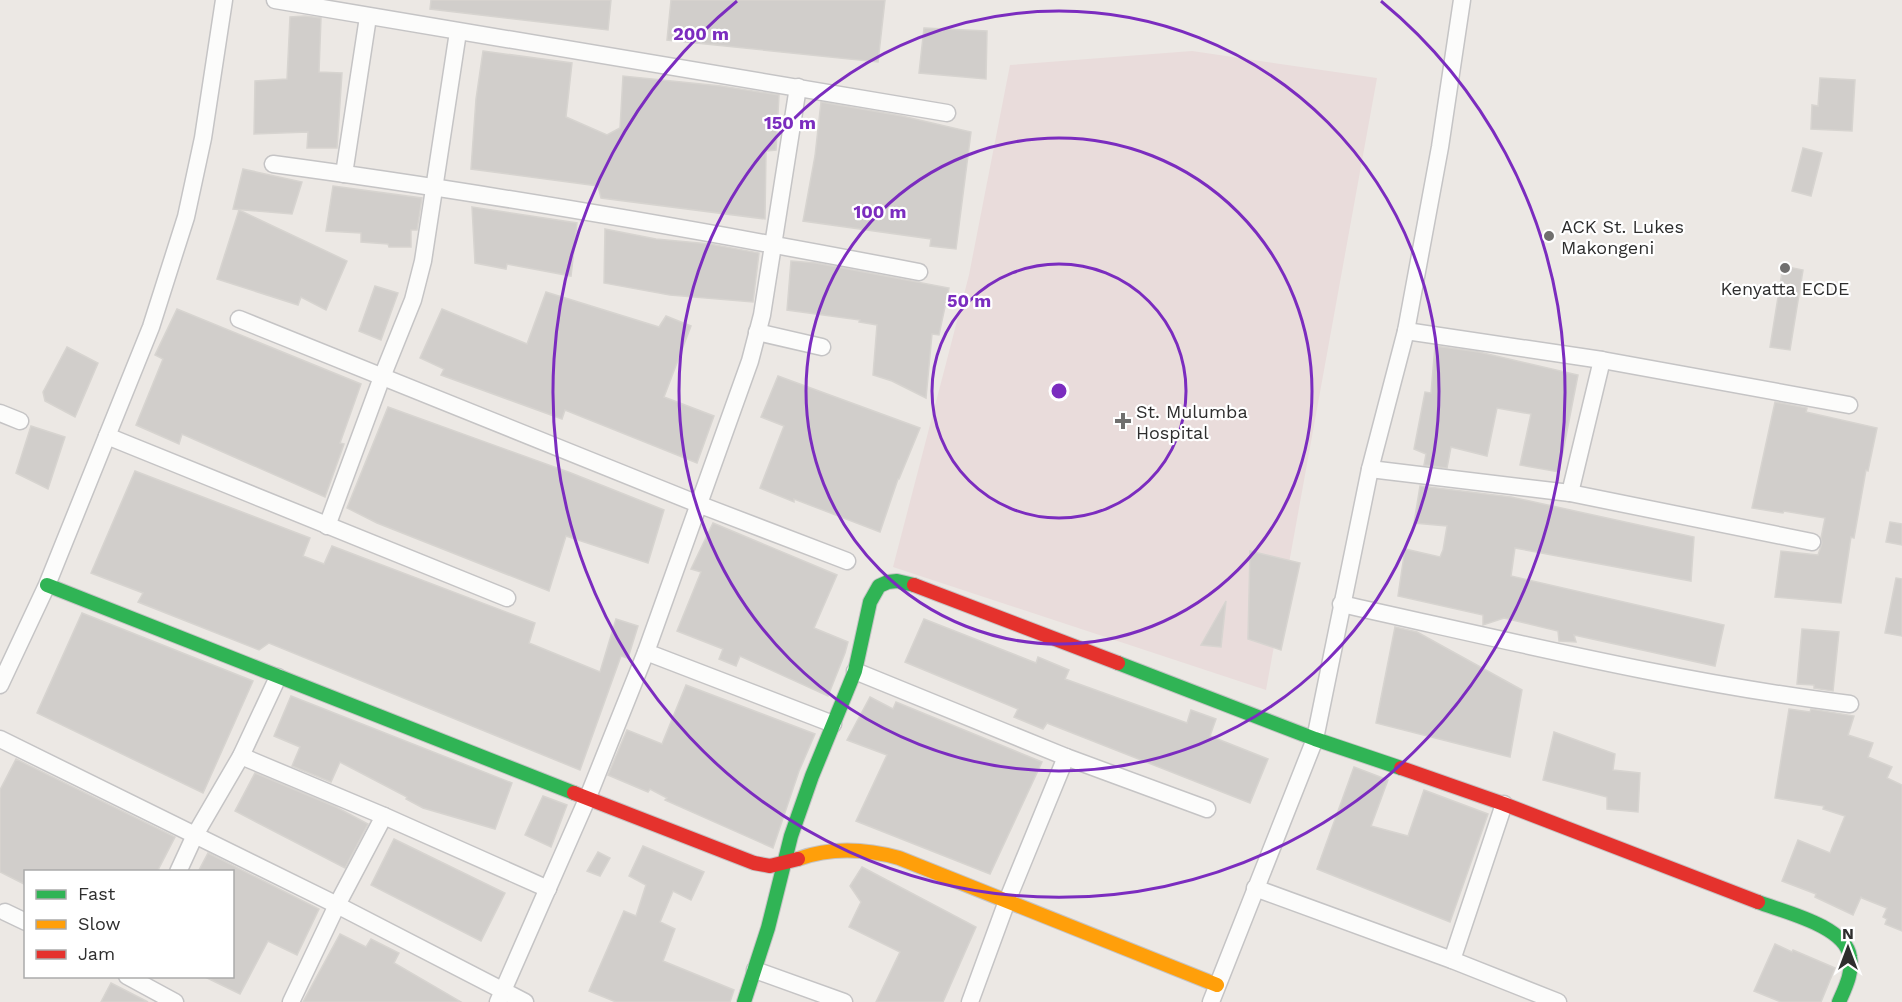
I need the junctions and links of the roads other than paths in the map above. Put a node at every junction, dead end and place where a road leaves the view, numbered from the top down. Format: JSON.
{"nodes":[{"id":1,"x":224,"y":0,"type":"edge"},
{"id":2,"x":275,"y":0,"type":"edge"},
{"id":3,"x":1461,"y":0,"type":"edge"},
{"id":4,"x":368,"y":16,"type":"junction"},
{"id":5,"x":458,"y":32,"type":"junction"},
{"id":6,"x":798,"y":87,"type":"junction"},
{"id":7,"x":947,"y":113,"type":"dead end"},
{"id":8,"x":273,"y":164,"type":"dead end"},
{"id":9,"x":344,"y":174,"type":"junction"},
{"id":10,"x":434,"y":188,"type":"junction"},
{"id":11,"x":773,"y":244,"type":"junction"},
{"id":12,"x":919,"y":272,"type":"dead end"},
{"id":13,"x":238,"y":319,"type":"dead end"},
{"id":14,"x":1406,"y":331,"type":"junction"},
{"id":15,"x":757,"y":332,"type":"junction"},
{"id":16,"x":822,"y":347,"type":"dead end"},
{"id":17,"x":1602,"y":360,"type":"junction"},
{"id":18,"x":382,"y":377,"type":"junction"},
{"id":19,"x":1849,"y":405,"type":"dead end"},
{"id":20,"x":0,"y":413,"type":"edge"},
{"id":21,"x":20,"y":421,"type":"dead end"},
{"id":22,"x":107,"y":436,"type":"junction"},
{"id":23,"x":1370,"y":469,"type":"junction"},
{"id":24,"x":1570,"y":493,"type":"junction"},
{"id":25,"x":698,"y":504,"type":"junction"},
{"id":26,"x":327,"y":526,"type":"junction"},
{"id":27,"x":1812,"y":542,"type":"dead end"},
{"id":28,"x":847,"y":561,"type":"dead end"},
{"id":29,"x":47,"y":585,"type":"junction"},
{"id":30,"x":507,"y":598,"type":"dead end"},
{"id":31,"x":1341,"y":604,"type":"junction"},
{"id":32,"x":645,"y":652,"type":"junction"},
{"id":33,"x":855,"y":671,"type":"junction"},
{"id":34,"x":278,"y":676,"type":"junction"},
{"id":35,"x":0,"y":685,"type":"edge"},
{"id":36,"x":1850,"y":704,"type":"dead end"},
{"id":37,"x":833,"y":724,"type":"junction"},
{"id":38,"x":0,"y":739,"type":"edge"},
{"id":39,"x":1315,"y":739,"type":"junction"},
{"id":40,"x":241,"y":756,"type":"junction"},
{"id":41,"x":1066,"y":757,"type":"junction"},
{"id":42,"x":588,"y":798,"type":"junction"},
{"id":43,"x":1504,"y":804,"type":"junction"},
{"id":44,"x":1207,"y":809,"type":"dead end"},
{"id":45,"x":384,"y":816,"type":"junction"},
{"id":46,"x":195,"y":835,"type":"junction"},
{"id":47,"x":784,"y":865,"type":"junction"},
{"id":48,"x":179,"y":870,"type":"edge"},
{"id":49,"x":1255,"y":888,"type":"junction"},
{"id":50,"x":548,"y":889,"type":"junction"},
{"id":51,"x":1007,"y":901,"type":"junction"},
{"id":52,"x":338,"y":905,"type":"junction"},
{"id":53,"x":5,"y":912,"type":"dead end"},
{"id":54,"x":24,"y":921,"type":"edge"},
{"id":55,"x":1452,"y":960,"type":"junction"},
{"id":56,"x":755,"y":970,"type":"junction"},
{"id":57,"x":130,"y":978,"type":"edge"},
{"id":58,"x":1216,"y":985,"type":"junction"},
{"id":59,"x":501,"y":996,"type":"edge"},
{"id":60,"x":174,"y":1002,"type":"edge"},
{"id":61,"x":291,"y":1002,"type":"edge"},
{"id":62,"x":525,"y":1002,"type":"edge"},
{"id":63,"x":744,"y":1002,"type":"edge"},
{"id":64,"x":844,"y":1002,"type":"edge"},
{"id":65,"x":970,"y":1002,"type":"edge"},
{"id":66,"x":1211,"y":1002,"type":"edge"},
{"id":67,"x":1558,"y":1002,"type":"edge"},
{"id":68,"x":1839,"y":1002,"type":"edge"}],
"edges":[{"from":1,"to":22,"type":"street"},
{"from":2,"to":4,"type":"street"},
{"from":3,"to":14,"type":"street"},
{"from":4,"to":5,"type":"street"},
{"from":4,"to":9,"type":"street"},
{"from":5,"to":6,"type":"street"},
{"from":5,"to":10,"type":"street"},
{"from":6,"to":7,"type":"street"},
{"from":6,"to":11,"type":"street"},
{"from":8,"to":9,"type":"street"},
{"from":9,"to":10,"type":"street"},
{"from":10,"to":11,"type":"street"},
{"from":10,"to":18,"type":"street"},
{"from":11,"to":12,"type":"street"},
{"from":11,"to":15,"type":"street"},
{"from":13,"to":18,"type":"street"},
{"from":14,"to":17,"type":"street"},
{"from":14,"to":23,"type":"street"},
{"from":15,"to":16,"type":"street"},
{"from":15,"to":25,"type":"street"},
{"from":17,"to":19,"type":"street"},
{"from":17,"to":24,"type":"street"},
{"from":18,"to":25,"type":"street"},
{"from":18,"to":26,"type":"street"},
{"from":20,"to":21,"type":"street"},
{"from":22,"to":26,"type":"street"},
{"from":22,"to":29,"type":"street"},
{"from":23,"to":24,"type":"street"},
{"from":23,"to":31,"type":"street"},
{"from":24,"to":27,"type":"street"},
{"from":25,"to":28,"type":"street"},
{"from":25,"to":32,"type":"street"},
{"from":26,"to":30,"type":"street"},
{"from":29,"to":34,"type":"street"},
{"from":29,"to":35,"type":"street"},
{"from":31,"to":36,"type":"street"},
{"from":31,"to":39,"type":"street"},
{"from":32,"to":37,"type":"street"},
{"from":32,"to":42,"type":"street"},
{"from":33,"to":37,"type":"street"},
{"from":33,"to":39,"type":"street"},
{"from":33,"to":41,"type":"street"},
{"from":34,"to":40,"type":"street"},
{"from":34,"to":42,"type":"street"},
{"from":37,"to":47,"type":"street"},
{"from":38,"to":46,"type":"street"},
{"from":39,"to":43,"type":"street"},
{"from":39,"to":49,"type":"street"},
{"from":40,"to":45,"type":"street"},
{"from":40,"to":46,"type":"street"},
{"from":41,"to":44,"type":"street"},
{"from":41,"to":51,"type":"street"},
{"from":42,"to":47,"type":"street"},
{"from":42,"to":50,"type":"street"},
{"from":43,"to":55,"type":"street"},
{"from":43,"to":68,"type":"street"},
{"from":45,"to":50,"type":"street"},
{"from":45,"to":52,"type":"street"},
{"from":46,"to":48,"type":"street"},
{"from":46,"to":52,"type":"street"},
{"from":47,"to":51,"type":"street"},
{"from":47,"to":56,"type":"street"},
{"from":49,"to":55,"type":"street"},
{"from":49,"to":58,"type":"street"},
{"from":50,"to":59,"type":"street"},
{"from":51,"to":58,"type":"street"},
{"from":51,"to":65,"type":"street"},
{"from":52,"to":59,"type":"street"},
{"from":52,"to":61,"type":"street"},
{"from":53,"to":54,"type":"street"},
{"from":55,"to":67,"type":"street"},
{"from":56,"to":63,"type":"street"},
{"from":56,"to":64,"type":"street"},
{"from":57,"to":60,"type":"street"},
{"from":58,"to":66,"type":"street"},
{"from":59,"to":62,"type":"street"}]}
